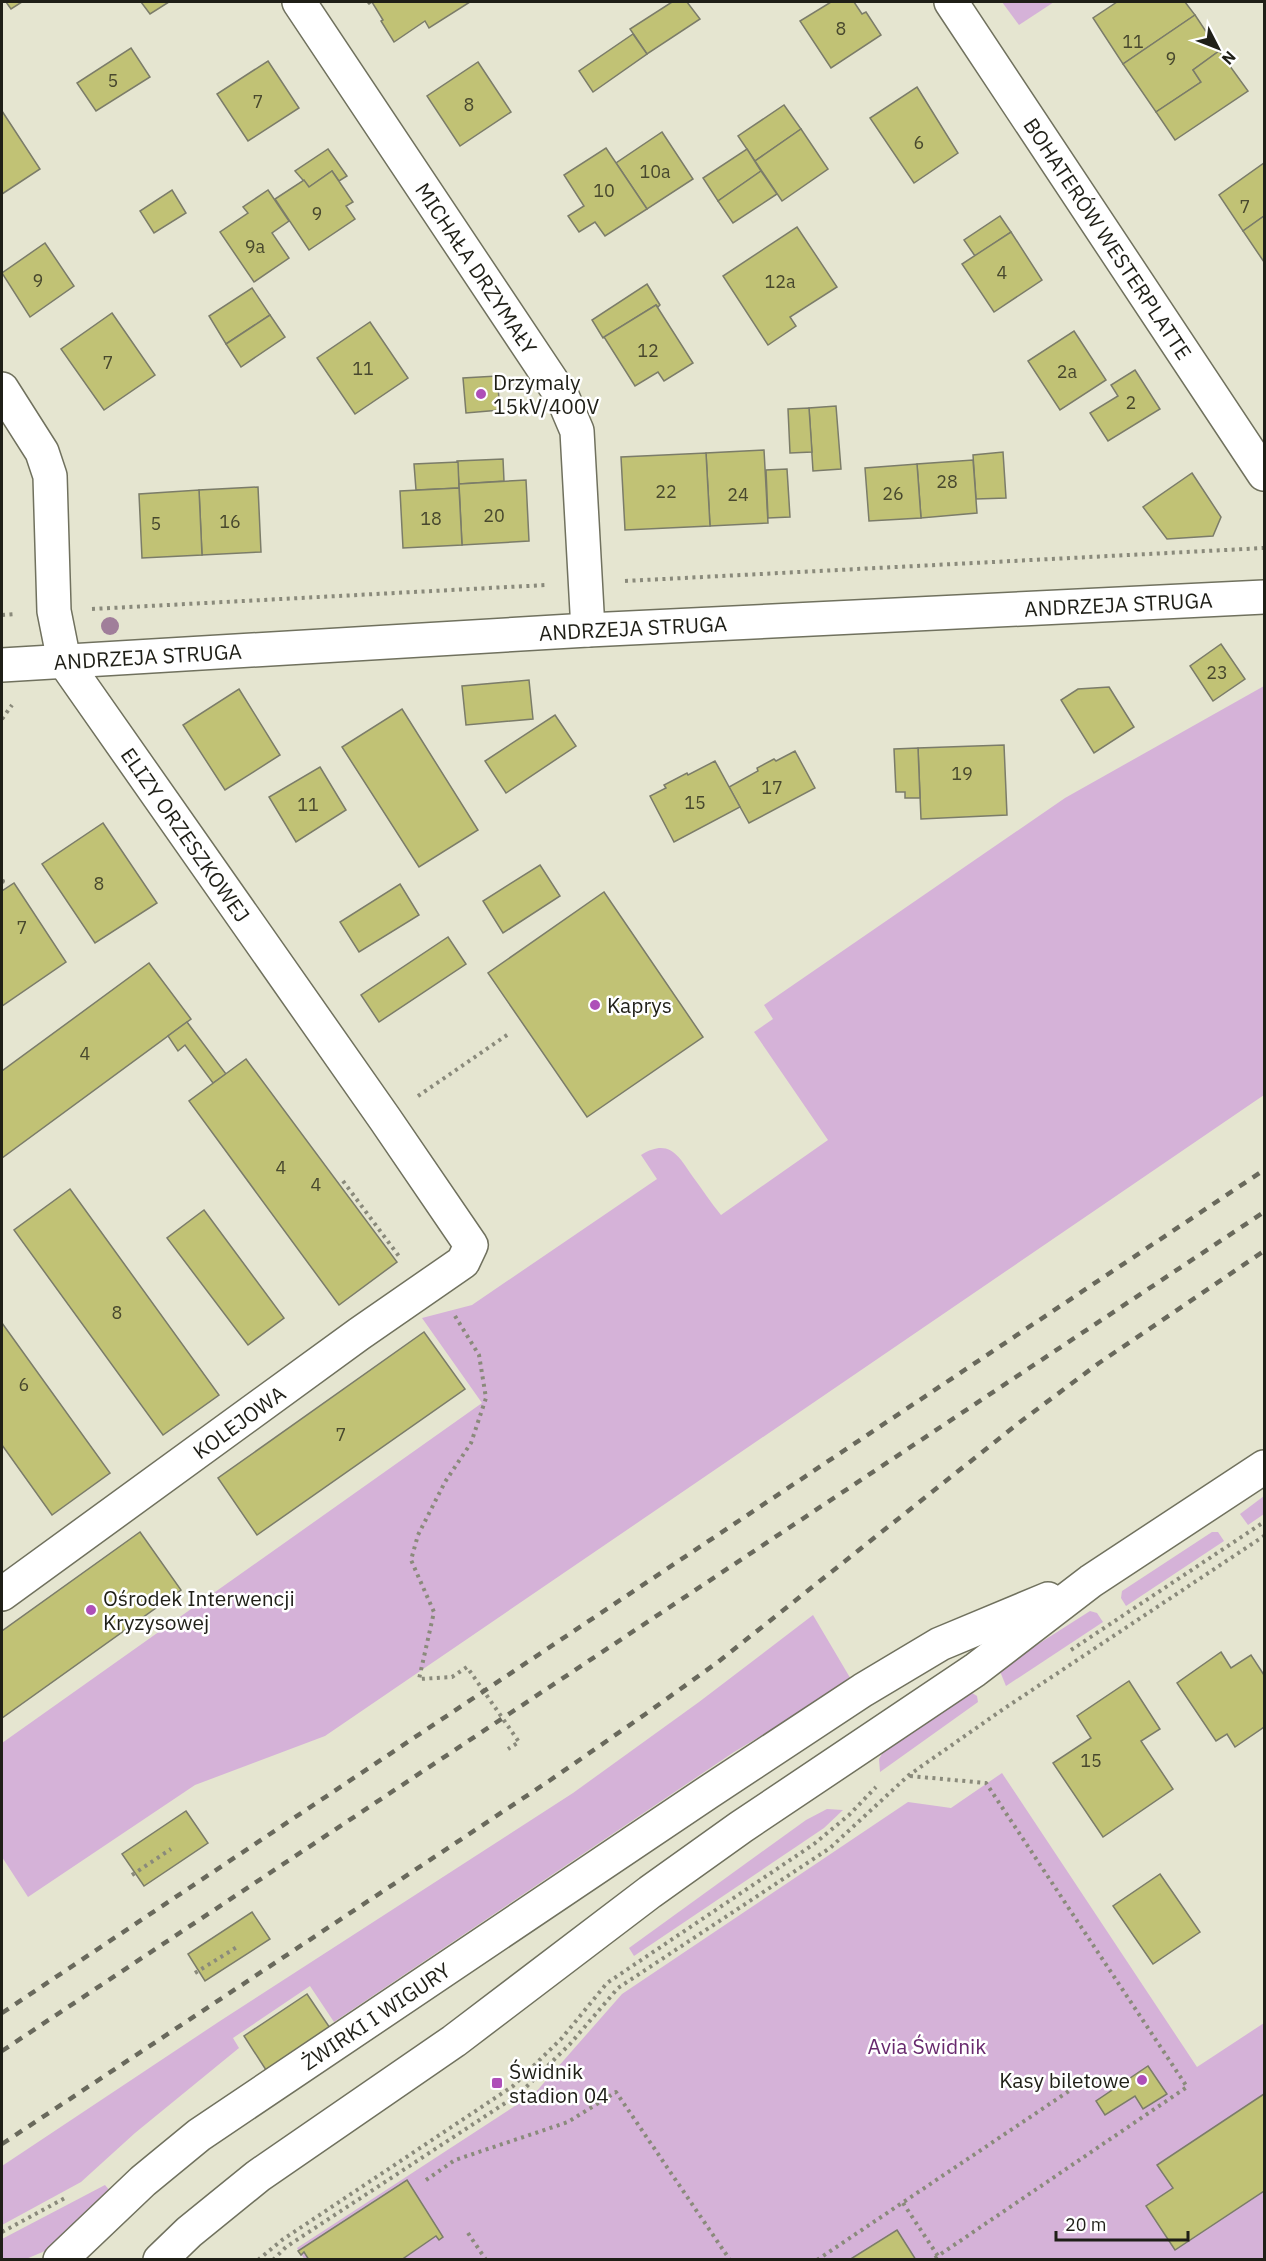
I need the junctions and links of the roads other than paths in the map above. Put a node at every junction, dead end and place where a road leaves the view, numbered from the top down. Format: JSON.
{"nodes":[{"id":1,"x":299,"y":2,"type":"edge"},
{"id":2,"x":951,"y":2,"type":"edge"},
{"id":3,"x":2,"y":389,"type":"edge"},
{"id":4,"x":1264,"y":474,"type":"edge"},
{"id":5,"x":1264,"y":597,"type":"edge"},
{"id":6,"x":588,"y":630,"type":"junction"},
{"id":7,"x":64,"y":661,"type":"junction"},
{"id":8,"x":2,"y":665,"type":"edge"},
{"id":9,"x":471,"y":1245,"type":"joint"},
{"id":10,"x":1264,"y":1467,"type":"edge"},
{"id":11,"x":1091,"y":1581,"type":"junction"},
{"id":12,"x":2,"y":1594,"type":"edge"},
{"id":13,"x":60,"y":2259,"type":"edge"},
{"id":14,"x":160,"y":2259,"type":"edge"}],
"edges":[{"from":1,"to":6,"type":"street","name":"MICHAŁA DRZYMAŁY"},
{"from":2,"to":4,"type":"street","name":"BOHATERÓW WESTERPLATTE"},
{"from":3,"to":7,"type":"street","name":"ELIZY ORZESZKOWEJ"},
{"from":5,"to":6,"type":"street","name":"ANDRZEJA STRUGA"},
{"from":6,"to":7,"type":"street","name":"ANDRZEJA STRUGA"},
{"from":7,"to":8,"type":"street","name":"ANDRZEJA STRUGA"},
{"from":7,"to":9,"type":"street","name":"ELIZY ORZESZKOWEJ"},
{"from":9,"to":12,"type":"street","name":"KOLEJOWA"},
{"from":10,"to":11,"type":"street"},
{"from":11,"to":13,"type":"street","name":"ŻWIRKI I WIGURY"},
{"from":11,"to":14,"type":"street"}]}
